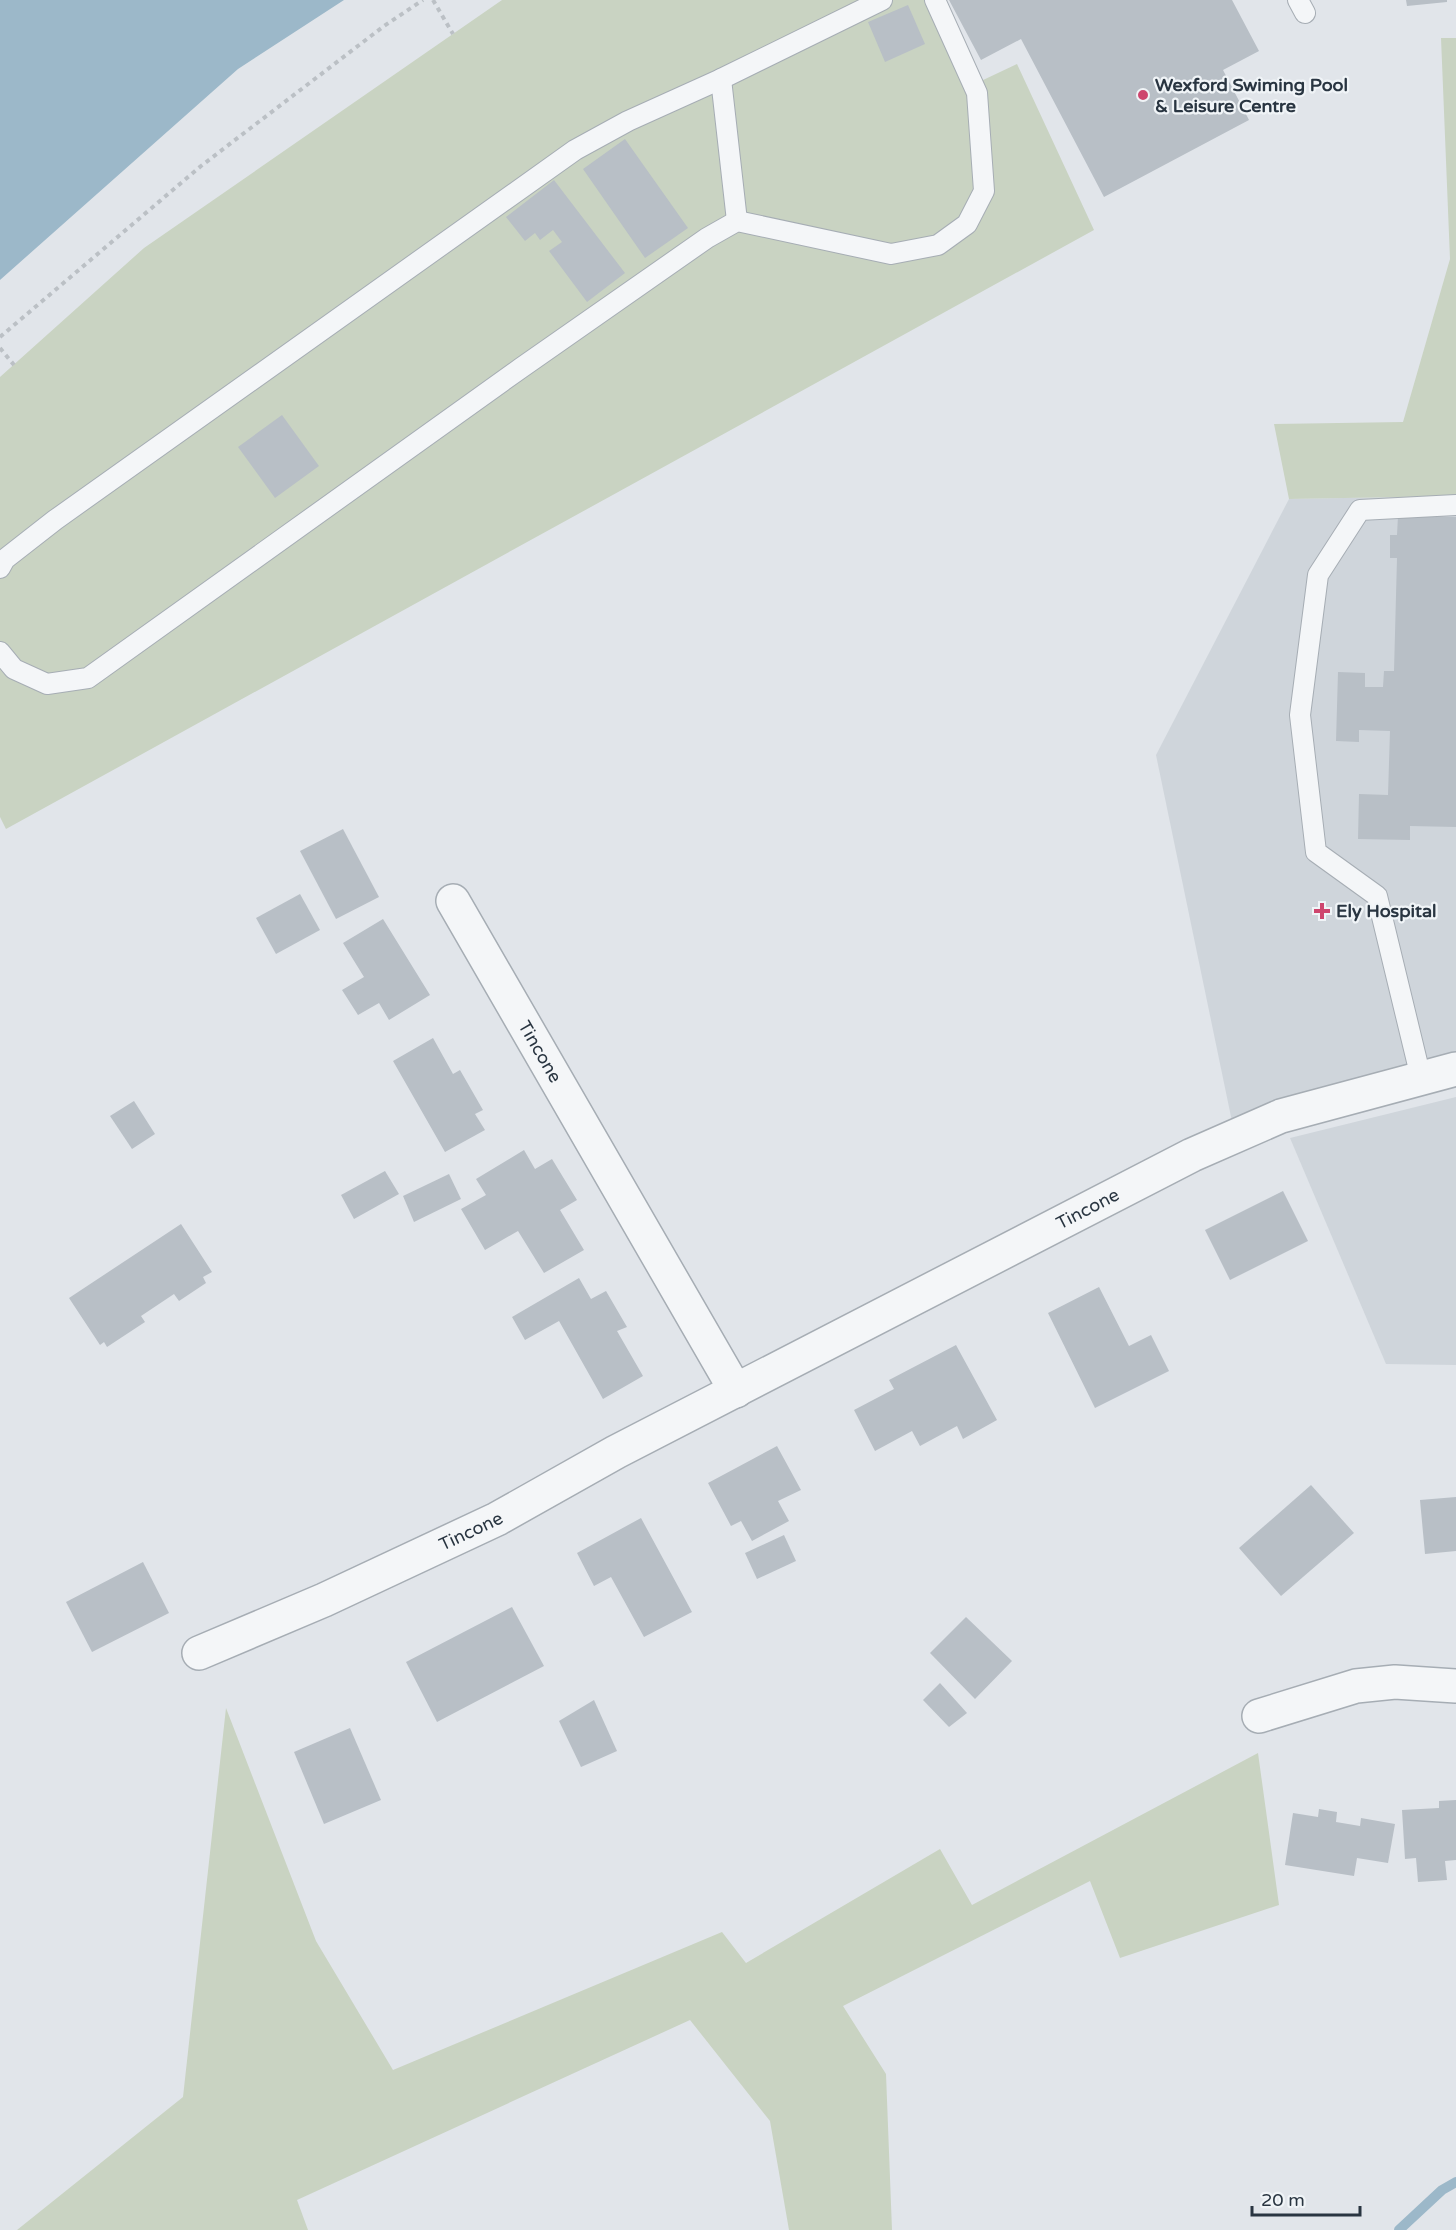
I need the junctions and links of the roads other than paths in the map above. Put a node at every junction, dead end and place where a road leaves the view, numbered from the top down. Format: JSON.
{"nodes":[{"id":1,"x":882,"y":0,"type":"edge"},
{"id":2,"x":935,"y":0,"type":"edge"},
{"id":3,"x":721,"y":79,"type":"junction"},
{"id":4,"x":737,"y":221,"type":"junction"},
{"id":5,"x":1456,"y":505,"type":"edge"},
{"id":6,"x":0,"y":568,"type":"edge"},
{"id":7,"x":0,"y":652,"type":"edge"},
{"id":8,"x":453,"y":901,"type":"dead end"},
{"id":9,"x":1456,"y":1069,"type":"edge"},
{"id":10,"x":1420,"y":1078,"type":"junction"},
{"id":11,"x":736,"y":1391,"type":"junction"},
{"id":12,"x":199,"y":1653,"type":"dead end"},
{"id":13,"x":1456,"y":1686,"type":"edge"},
{"id":14,"x":1259,"y":1716,"type":"dead end"}],
"edges":[{"from":1,"to":3,"type":"lane"},
{"from":2,"to":4,"type":"lane"},
{"from":3,"to":4,"type":"lane"},
{"from":3,"to":6,"type":"lane"},
{"from":4,"to":7,"type":"lane"},
{"from":5,"to":10,"type":"lane"},
{"from":8,"to":11,"type":"street","name":"Tincone"},
{"from":9,"to":10,"type":"street","name":"Tincone"},
{"from":10,"to":11,"type":"street","name":"Tincone"},
{"from":11,"to":12,"type":"street","name":"Tincone"},
{"from":13,"to":14,"type":"street"}]}
